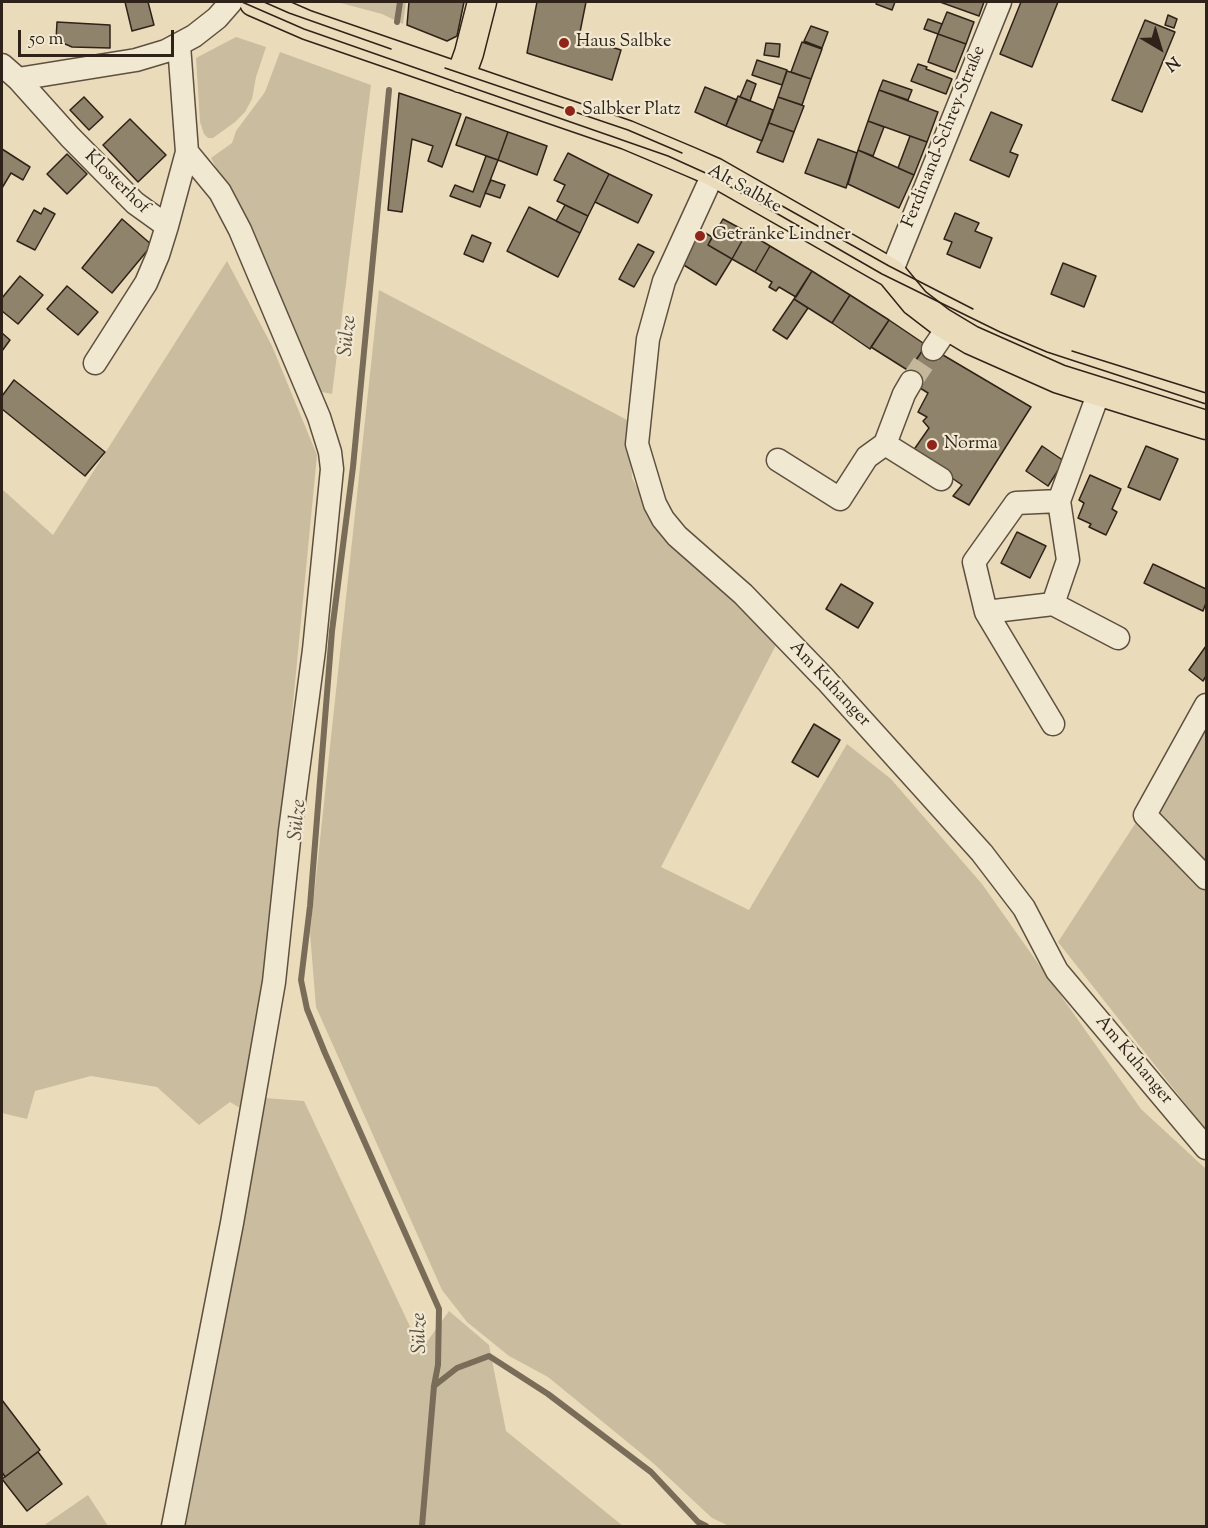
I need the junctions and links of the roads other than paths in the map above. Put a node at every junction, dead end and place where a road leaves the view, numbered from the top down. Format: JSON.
{"nodes":[{"id":1,"x":231,"y":2,"type":"edge"},
{"id":2,"x":254,"y":2,"type":"edge"},
{"id":3,"x":482,"y":2,"type":"edge"},
{"id":4,"x":1000,"y":2,"type":"edge"},
{"id":5,"x":179,"y":45,"type":"junction"},
{"id":6,"x":10,"y":72,"type":"edge"},
{"id":7,"x":460,"y":78,"type":"junction"},
{"id":8,"x":187,"y":152,"type":"junction"},
{"id":9,"x":714,"y":172,"type":"junction"},
{"id":10,"x":167,"y":226,"type":"junction"},
{"id":11,"x":891,"y":273,"type":"junction"},
{"id":12,"x":95,"y":363,"type":"dead end"},
{"id":13,"x":911,"y":382,"type":"tunnel mouth"},
{"id":14,"x":1099,"y":392,"type":"junction"},
{"id":15,"x":1206,"y":425,"type":"edge"},
{"id":16,"x":885,"y":444,"type":"junction"},
{"id":17,"x":778,"y":460,"type":"dead end"},
{"id":18,"x":941,"y":479,"type":"dead end"},
{"id":19,"x":1059,"y":501,"type":"junction"},
{"id":20,"x":1053,"y":604,"type":"junction"},
{"id":21,"x":986,"y":612,"type":"junction"},
{"id":22,"x":1118,"y":638,"type":"dead end"},
{"id":23,"x":1206,"y":705,"type":"edge"},
{"id":24,"x":1053,"y":724,"type":"dead end"},
{"id":25,"x":1206,"y":878,"type":"edge"},
{"id":26,"x":1206,"y":1148,"type":"edge"},
{"id":27,"x":173,"y":1527,"type":"edge"}],
"edges":[{"from":1,"to":5,"type":"street"},
{"from":2,"to":7,"type":"main road","name":"Alt Salbke"},
{"from":3,"to":7,"type":"main road"},
{"from":4,"to":11,"type":"street","name":"Ferdinand-Schrey-Straße"},
{"from":5,"to":6,"type":"street"},
{"from":5,"to":8,"type":"street","name":"Klosterhof"},
{"from":6,"to":10,"type":"street","name":"Klosterhof"},
{"from":7,"to":9,"type":"main road","name":"Alt Salbke"},
{"from":8,"to":10,"type":"street","name":"Klosterhof"},
{"from":8,"to":27,"type":"street"},
{"from":9,"to":11,"type":"main road","name":"Alt Salbke"},
{"from":9,"to":26,"type":"street","name":"Am Kuhanger"},
{"from":10,"to":12,"type":"street"},
{"from":11,"to":14,"type":"main road","name":"Alt Salbke"},
{"from":13,"to":16,"type":"street"},
{"from":14,"to":15,"type":"main road","name":"Alt Salbke"},
{"from":14,"to":19,"type":"street"},
{"from":16,"to":17,"type":"street"},
{"from":16,"to":18,"type":"street"},
{"from":19,"to":20,"type":"street"},
{"from":19,"to":21,"type":"street"},
{"from":20,"to":21,"type":"street"},
{"from":20,"to":22,"type":"street"},
{"from":21,"to":24,"type":"street"},
{"from":23,"to":25,"type":"street"}]}
